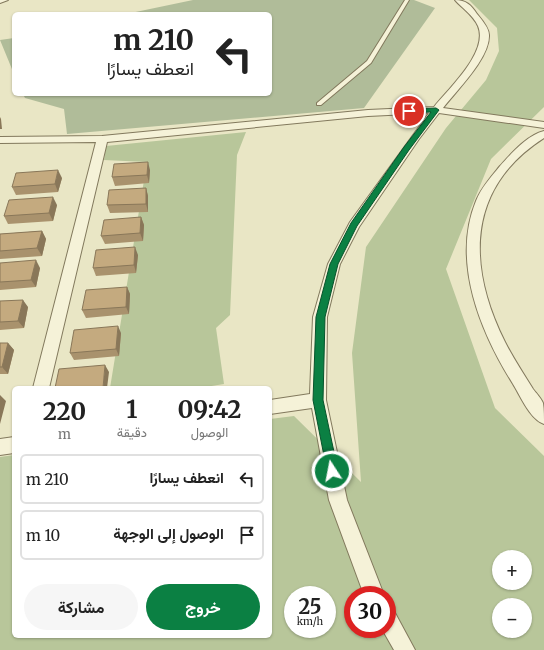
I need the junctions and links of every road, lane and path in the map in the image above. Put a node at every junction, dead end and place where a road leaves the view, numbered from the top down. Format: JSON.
{"nodes":[{"id":1,"x":0,"y":0,"type":"edge"},
{"id":2,"x":4,"y":0,"type":"edge"},
{"id":3,"x":407,"y":0,"type":"edge"},
{"id":4,"x":459,"y":0,"type":"edge"},
{"id":5,"x":319,"y":104,"type":"dead end"},
{"id":6,"x":436,"y":110,"type":"junction"},
{"id":7,"x":544,"y":119,"type":"edge"},
{"id":8,"x":522,"y":120,"type":"junction"},
{"id":9,"x":544,"y":125,"type":"edge"},
{"id":10,"x":544,"y":134,"type":"edge"},
{"id":11,"x":102,"y":139,"type":"junction"},
{"id":12,"x":0,"y":140,"type":"edge"},
{"id":13,"x":544,"y":140,"type":"edge"},
{"id":14,"x":530,"y":142,"type":"junction"},
{"id":15,"x":41,"y":386,"type":"edge"},
{"id":16,"x":318,"y":400,"type":"junction"},
{"id":17,"x":272,"y":407,"type":"edge"},
{"id":18,"x":544,"y":417,"type":"edge"},
{"id":19,"x":12,"y":445,"type":"edge"},
{"id":20,"x":0,"y":447,"type":"edge"},
{"id":21,"x":371,"y":586,"type":"edge"},
{"id":22,"x":396,"y":634,"type":"edge"},
{"id":23,"x":405,"y":650,"type":"edge"}],
"edges":[{"from":1,"to":2,"type":"street"},
{"from":3,"to":5,"type":"lane"},
{"from":4,"to":6,"type":"street"},
{"from":6,"to":8,"type":"street"},
{"from":6,"to":11,"type":"street"},
{"from":6,"to":16,"type":"street"},
{"from":7,"to":8,"type":"street"},
{"from":8,"to":9,"type":"street"},
{"from":10,"to":14,"type":"street"},
{"from":11,"to":12,"type":"street"},
{"from":11,"to":15,"type":"street"},
{"from":13,"to":14,"type":"street"},
{"from":14,"to":18,"type":"street"},
{"from":16,"to":17,"type":"street"},
{"from":16,"to":21,"type":"street"},
{"from":19,"to":20,"type":"street"},
{"from":22,"to":23,"type":"street"}]}
